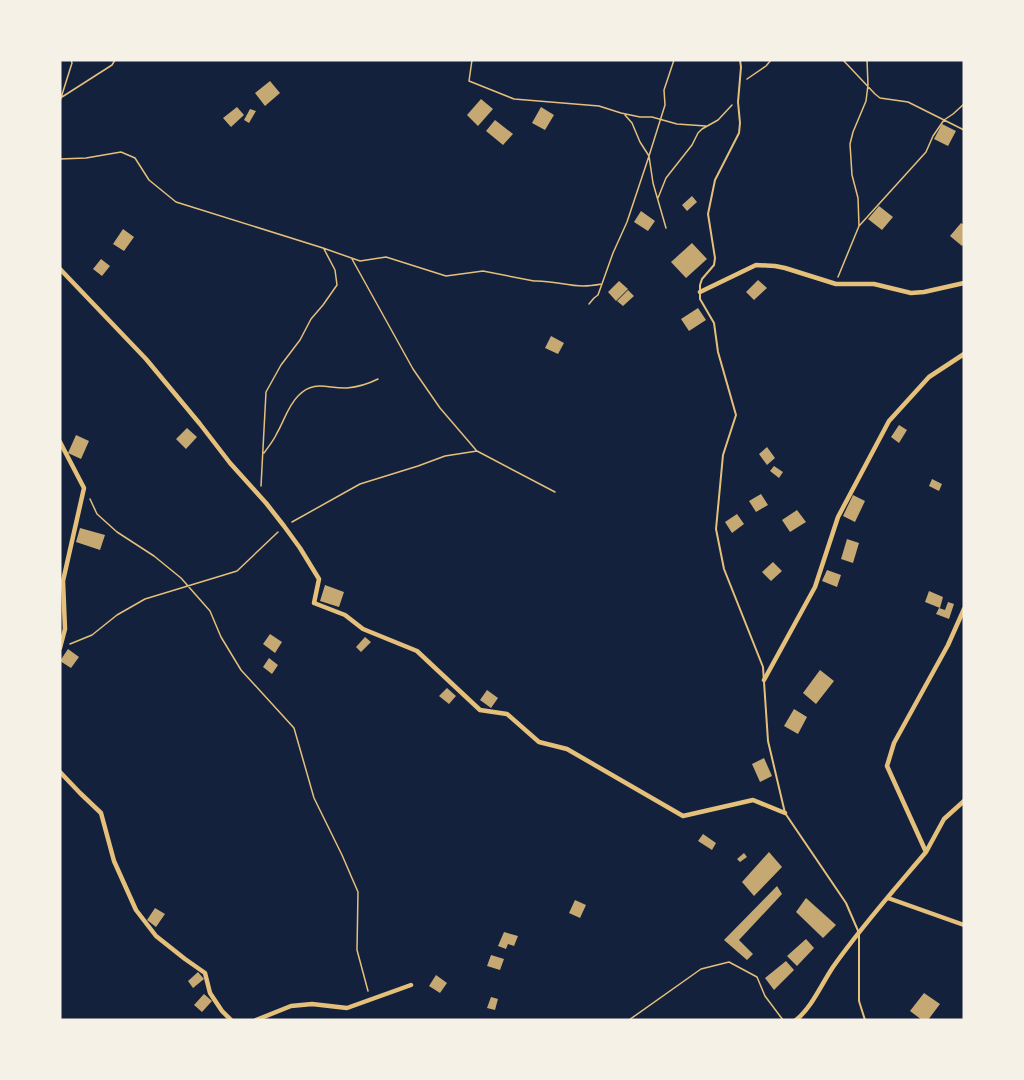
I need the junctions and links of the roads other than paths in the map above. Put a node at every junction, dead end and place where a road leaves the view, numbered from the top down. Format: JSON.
{"nodes":[{"id":1,"x":740,"y":60,"type":"edge"},
{"id":2,"x":60,"y":268,"type":"edge"},
{"id":3,"x":964,"y":283,"type":"edge"},
{"id":4,"x":700,"y":292,"type":"junction"},
{"id":5,"x":964,"y":354,"type":"edge"},
{"id":6,"x":60,"y":442,"type":"edge"},
{"id":7,"x":964,"y":609,"type":"edge"},
{"id":8,"x":60,"y":648,"type":"edge"},
{"id":9,"x":764,"y":680,"type":"junction"},
{"id":10,"x":60,"y":772,"type":"edge"},
{"id":11,"x":964,"y":801,"type":"edge"},
{"id":12,"x":785,"y":813,"type":"junction"},
{"id":13,"x":926,"y":852,"type":"junction"},
{"id":14,"x":888,"y":898,"type":"junction"},
{"id":15,"x":964,"y":925,"type":"edge"},
{"id":16,"x":859,"y":933,"type":"junction"},
{"id":17,"x":411,"y":985,"type":"dead end"},
{"id":18,"x":231,"y":1020,"type":"edge"},
{"id":19,"x":256,"y":1020,"type":"edge"},
{"id":20,"x":796,"y":1020,"type":"edge"},
{"id":21,"x":865,"y":1020,"type":"edge"}],
"edges":[{"from":1,"to":4,"type":"lane"},
{"from":2,"to":12,"type":"street"},
{"from":3,"to":4,"type":"street"},
{"from":4,"to":9,"type":"lane"},
{"from":5,"to":9,"type":"street"},
{"from":6,"to":8,"type":"street"},
{"from":7,"to":13,"type":"street"},
{"from":9,"to":12,"type":"lane"},
{"from":10,"to":18,"type":"street"},
{"from":11,"to":13,"type":"street"},
{"from":12,"to":16,"type":"lane"},
{"from":13,"to":14,"type":"street"},
{"from":14,"to":15,"type":"street"},
{"from":14,"to":16,"type":"street"},
{"from":16,"to":20,"type":"street"},
{"from":16,"to":21,"type":"lane"},
{"from":17,"to":19,"type":"street"}]}
